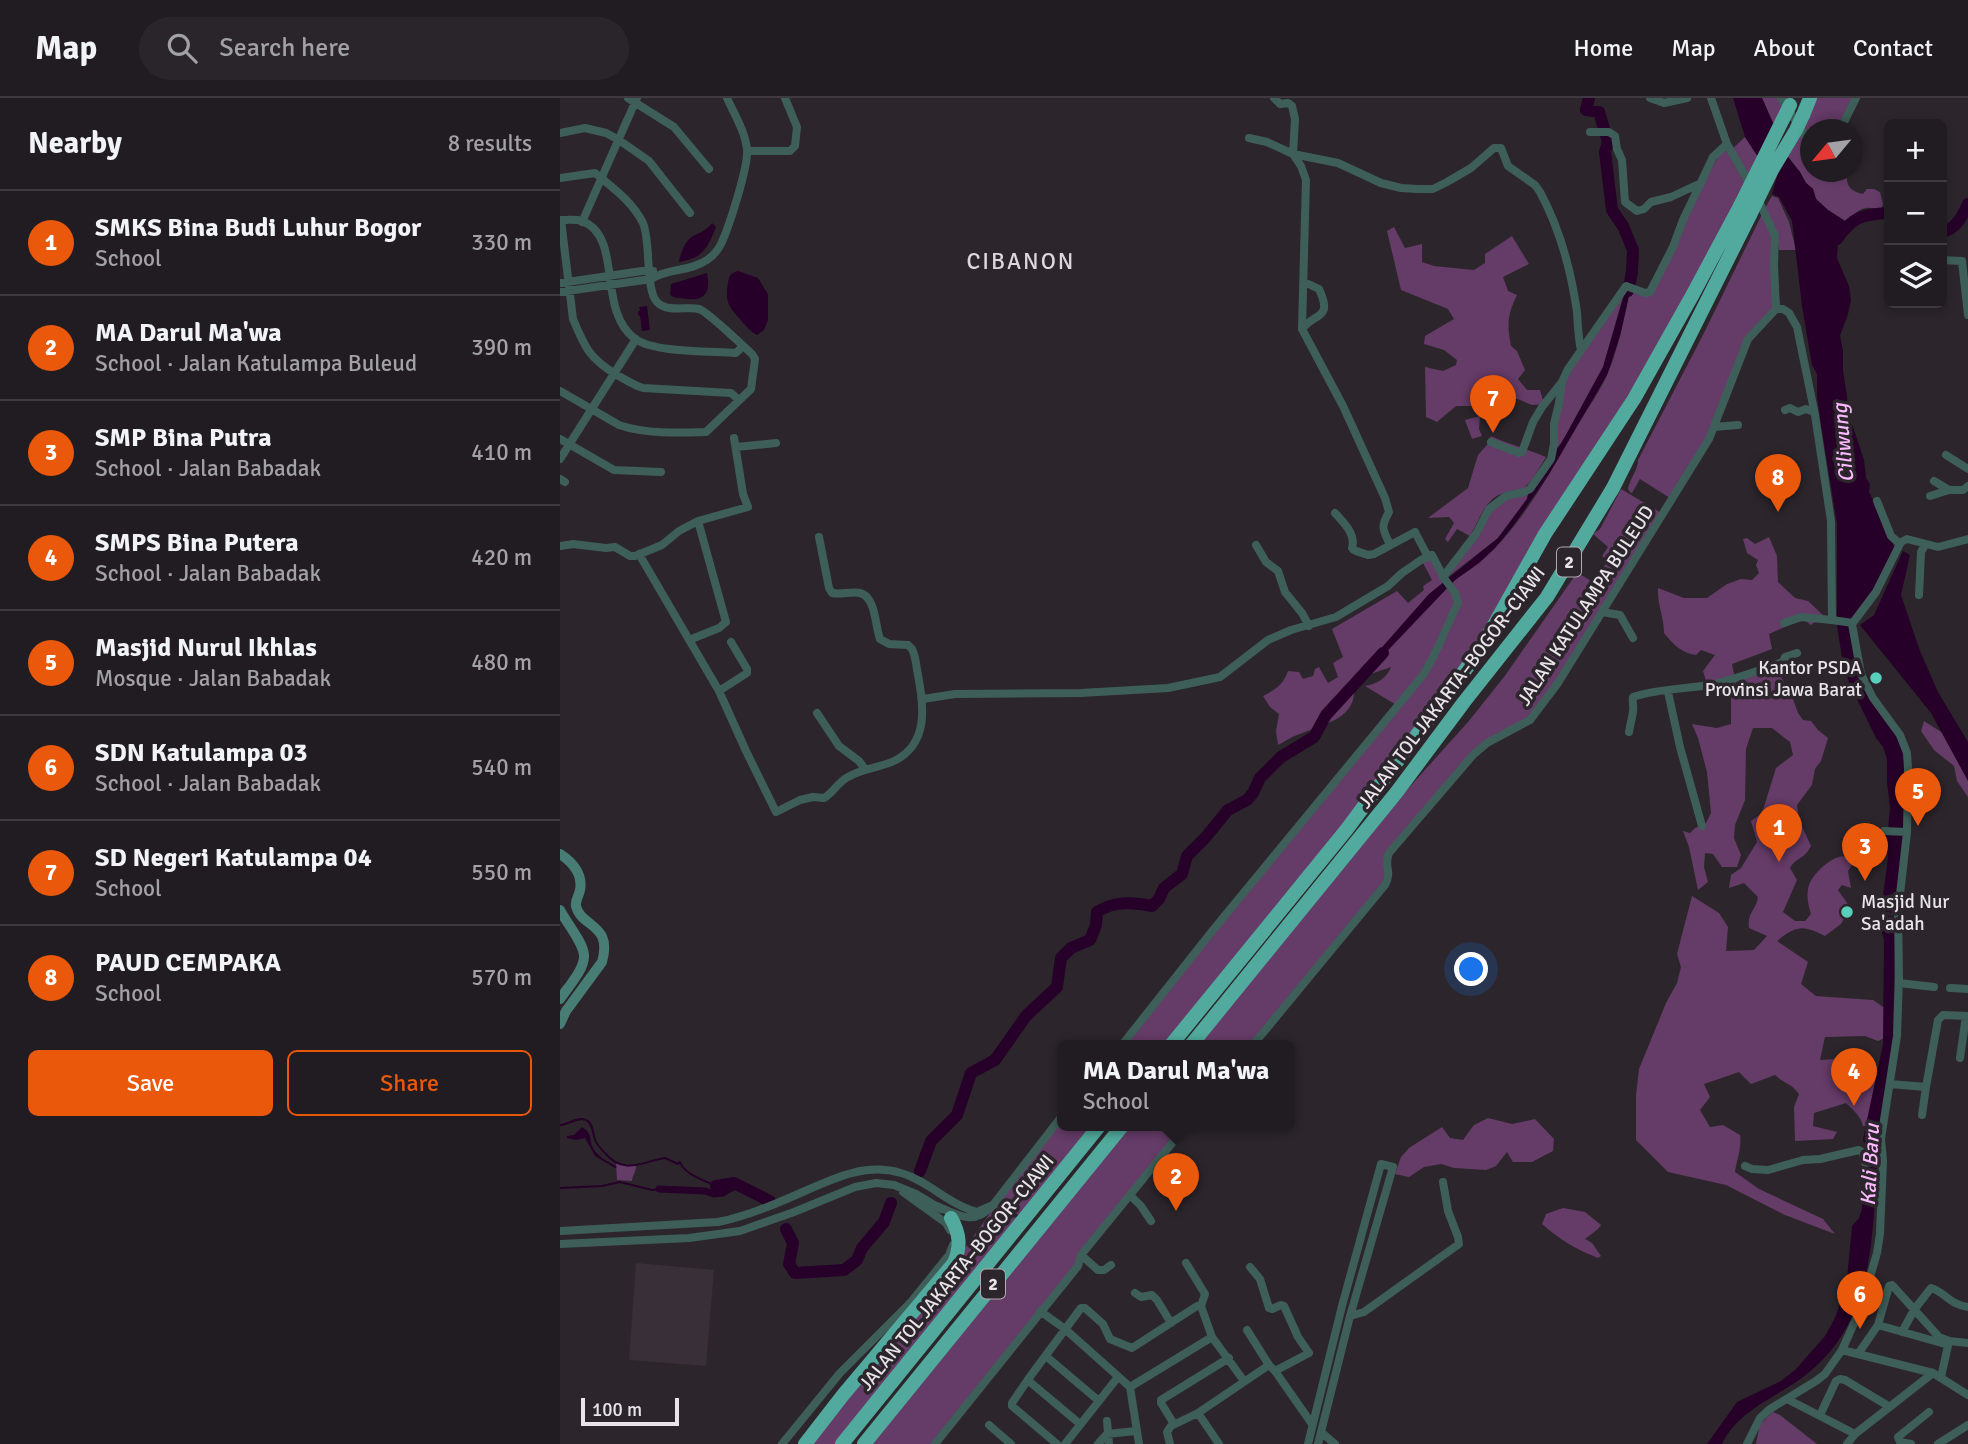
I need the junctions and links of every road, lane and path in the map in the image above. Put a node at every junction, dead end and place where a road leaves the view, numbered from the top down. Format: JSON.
{"nodes":[{"id":1,"x":727,"y":98,"type":"edge"},
{"id":2,"x":785,"y":98,"type":"edge"},
{"id":3,"x":1274,"y":98,"type":"edge"},
{"id":4,"x":1650,"y":98,"type":"edge"},
{"id":5,"x":1687,"y":98,"type":"edge"},
{"id":6,"x":1711,"y":98,"type":"edge"},
{"id":7,"x":1810,"y":98,"type":"edge"},
{"id":8,"x":1856,"y":98,"type":"edge"},
{"id":9,"x":633,"y":100,"type":"edge"},
{"id":10,"x":1788,"y":100,"type":"edge"},
{"id":11,"x":1846,"y":119,"type":"edge"},
{"id":12,"x":1800,"y":123,"type":"edge"},
{"id":13,"x":1590,"y":132,"type":"dead end"},
{"id":14,"x":560,"y":133,"type":"edge"},
{"id":15,"x":1249,"y":138,"type":"dead end"},
{"id":16,"x":619,"y":140,"type":"junction"},
{"id":17,"x":1727,"y":144,"type":"junction"},
{"id":18,"x":747,"y":151,"type":"junction"},
{"id":19,"x":1293,"y":154,"type":"junction"},
{"id":20,"x":709,"y":169,"type":"dead end"},
{"id":21,"x":560,"y":178,"type":"edge"},
{"id":22,"x":602,"y":179,"type":"junction"},
{"id":23,"x":1701,"y":183,"type":"junction"},
{"id":24,"x":1745,"y":210,"type":"junction"},
{"id":25,"x":690,"y":213,"type":"dead end"},
{"id":26,"x":560,"y":220,"type":"edge"},
{"id":27,"x":583,"y":222,"type":"junction"},
{"id":28,"x":1947,"y":260,"type":"edge"},
{"id":29,"x":650,"y":274,"type":"junction"},
{"id":30,"x":610,"y":280,"type":"junction"},
{"id":31,"x":1304,"y":282,"type":"junction"},
{"id":32,"x":566,"y":285,"type":"edge"},
{"id":33,"x":560,"y":292,"type":"edge"},
{"id":34,"x":1776,"y":309,"type":"junction"},
{"id":35,"x":1968,"y":315,"type":"edge"},
{"id":36,"x":1302,"y":329,"type":"junction"},
{"id":37,"x":636,"y":340,"type":"junction"},
{"id":38,"x":743,"y":345,"type":"junction"},
{"id":39,"x":1581,"y":349,"type":"junction"},
{"id":40,"x":614,"y":373,"type":"junction"},
{"id":41,"x":1562,"y":382,"type":"junction"},
{"id":42,"x":560,"y":384,"type":"edge"},
{"id":43,"x":563,"y":392,"type":"edge"},
{"id":44,"x":739,"y":400,"type":"junction"},
{"id":45,"x":1652,"y":407,"type":"junction"},
{"id":46,"x":591,"y":409,"type":"junction"},
{"id":47,"x":1785,"y":410,"type":"dead end"},
{"id":48,"x":1814,"y":412,"type":"junction"},
{"id":49,"x":1738,"y":425,"type":"dead end"},
{"id":50,"x":1714,"y":427,"type":"junction"},
{"id":51,"x":560,"y":439,"type":"edge"},
{"id":52,"x":1491,"y":442,"type":"dead end"},
{"id":53,"x":776,"y":443,"type":"dead end"},
{"id":54,"x":569,"y":445,"type":"junction"},
{"id":55,"x":1946,"y":455,"type":"dead end"},
{"id":56,"x":560,"y":459,"type":"edge"},
{"id":57,"x":1968,"y":469,"type":"edge"},
{"id":58,"x":661,"y":472,"type":"dead end"},
{"id":59,"x":1934,"y":481,"type":"dead end"},
{"id":60,"x":1968,"y":486,"type":"edge"},
{"id":61,"x":1621,"y":489,"type":"dead end"},
{"id":62,"x":1949,"y":490,"type":"junction"},
{"id":63,"x":1930,"y":496,"type":"dead end"},
{"id":64,"x":1877,"y":501,"type":"dead end"},
{"id":65,"x":1335,"y":513,"type":"dead end"},
{"id":66,"x":698,"y":522,"type":"junction"},
{"id":67,"x":819,"y":537,"type":"dead end"},
{"id":68,"x":1968,"y":539,"type":"edge"},
{"id":69,"x":1256,"y":545,"type":"dead end"},
{"id":70,"x":1390,"y":545,"type":"junction"},
{"id":71,"x":1900,"y":545,"type":"junction"},
{"id":72,"x":1925,"y":545,"type":"junction"},
{"id":73,"x":560,"y":546,"type":"edge"},
{"id":74,"x":639,"y":554,"type":"junction"},
{"id":75,"x":1428,"y":556,"type":"junction"},
{"id":76,"x":1446,"y":580,"type":"junction"},
{"id":77,"x":1919,"y":595,"type":"dead end"},
{"id":78,"x":1602,"y":612,"type":"junction"},
{"id":79,"x":1834,"y":621,"type":"junction"},
{"id":80,"x":1852,"y":622,"type":"junction"},
{"id":81,"x":1784,"y":623,"type":"dead end"},
{"id":82,"x":1309,"y":626,"type":"junction"},
{"id":83,"x":1633,"y":638,"type":"dead end"},
{"id":84,"x":689,"y":640,"type":"junction"},
{"id":85,"x":732,"y":642,"type":"dead end"},
{"id":86,"x":1797,"y":653,"type":"dead end"},
{"id":87,"x":719,"y":691,"type":"junction"},
{"id":88,"x":1668,"y":692,"type":"junction"},
{"id":89,"x":923,"y":699,"type":"junction"},
{"id":90,"x":817,"y":713,"type":"dead end"},
{"id":91,"x":1629,"y":732,"type":"dead end"},
{"id":92,"x":865,"y":769,"type":"junction"},
{"id":93,"x":1387,"y":812,"type":"dead end"},
{"id":94,"x":1702,"y":825,"type":"dead end"},
{"id":95,"x":1885,"y":831,"type":"dead end"},
{"id":96,"x":1907,"y":832,"type":"junction"},
{"id":97,"x":1354,"y":844,"type":"junction"},
{"id":98,"x":560,"y":854,"type":"edge"},
{"id":99,"x":575,"y":902,"type":"junction"},
{"id":100,"x":560,"y":908,"type":"edge"},
{"id":101,"x":1899,"y":983,"type":"junction"},
{"id":102,"x":1934,"y":987,"type":"dead end"},
{"id":103,"x":1950,"y":988,"type":"dead end"},
{"id":104,"x":1968,"y":989,"type":"edge"},
{"id":105,"x":560,"y":999,"type":"edge"},
{"id":106,"x":1967,"y":1016,"type":"edge"},
{"id":107,"x":560,"y":1024,"type":"edge"},
{"id":108,"x":1126,"y":1040,"type":"edge"},
{"id":109,"x":1175,"y":1040,"type":"edge"},
{"id":110,"x":1195,"y":1040,"type":"edge"},
{"id":111,"x":1256,"y":1040,"type":"edge"},
{"id":112,"x":1960,"y":1058,"type":"dead end"},
{"id":113,"x":1890,"y":1084,"type":"junction"},
{"id":114,"x":1926,"y":1087,"type":"junction"},
{"id":115,"x":1922,"y":1115,"type":"dead end"},
{"id":116,"x":1057,"y":1122,"type":"edge"},
{"id":117,"x":1095,"y":1131,"type":"edge"},
{"id":118,"x":1118,"y":1131,"type":"edge"},
{"id":119,"x":1182,"y":1131,"type":"edge"},
{"id":120,"x":1879,"y":1162,"type":"junction"},
{"id":121,"x":1745,"y":1166,"type":"dead end"},
{"id":122,"x":1443,"y":1182,"type":"dead end"},
{"id":123,"x":894,"y":1185,"type":"junction"},
{"id":124,"x":817,"y":1186,"type":"junction"},
{"id":125,"x":1130,"y":1195,"type":"junction"},
{"id":126,"x":823,"y":1199,"type":"junction"},
{"id":127,"x":993,"y":1205,"type":"junction"},
{"id":128,"x":937,"y":1206,"type":"junction"},
{"id":129,"x":951,"y":1218,"type":"joint"},
{"id":130,"x":1151,"y":1220,"type":"dead end"},
{"id":131,"x":560,"y":1231,"type":"edge"},
{"id":132,"x":560,"y":1244,"type":"edge"},
{"id":133,"x":1081,"y":1255,"type":"junction"},
{"id":134,"x":1186,"y":1263,"type":"dead end"},
{"id":135,"x":1111,"y":1265,"type":"dead end"},
{"id":136,"x":1250,"y":1267,"type":"dead end"},
{"id":137,"x":1135,"y":1293,"type":"dead end"},
{"id":138,"x":1201,"y":1306,"type":"junction"},
{"id":139,"x":1968,"y":1307,"type":"edge"},
{"id":140,"x":1914,"y":1310,"type":"junction"},
{"id":141,"x":1040,"y":1311,"type":"junction"},
{"id":142,"x":1350,"y":1316,"type":"junction"},
{"id":143,"x":1171,"y":1323,"type":"junction"},
{"id":144,"x":1878,"y":1325,"type":"junction"},
{"id":145,"x":1065,"y":1329,"type":"junction"},
{"id":146,"x":1247,"y":1330,"type":"dead end"},
{"id":147,"x":1902,"y":1332,"type":"junction"},
{"id":148,"x":1212,"y":1337,"type":"junction"},
{"id":149,"x":1949,"y":1343,"type":"junction"},
{"id":150,"x":1968,"y":1343,"type":"edge"},
{"id":151,"x":1842,"y":1350,"type":"junction"},
{"id":152,"x":1858,"y":1354,"type":"junction"},
{"id":153,"x":1046,"y":1357,"type":"junction"},
{"id":154,"x":1229,"y":1358,"type":"junction"},
{"id":155,"x":1272,"y":1368,"type":"junction"},
{"id":156,"x":1937,"y":1375,"type":"junction"},
{"id":157,"x":1118,"y":1377,"type":"junction"},
{"id":158,"x":1029,"y":1378,"type":"junction"},
{"id":159,"x":1244,"y":1381,"type":"junction"},
{"id":160,"x":1130,"y":1387,"type":"junction"},
{"id":161,"x":1968,"y":1394,"type":"edge"},
{"id":162,"x":1787,"y":1399,"type":"junction"},
{"id":163,"x":1099,"y":1401,"type":"junction"},
{"id":164,"x":1891,"y":1407,"type":"junction"},
{"id":165,"x":1929,"y":1412,"type":"dead end"},
{"id":166,"x":1198,"y":1413,"type":"junction"},
{"id":167,"x":1820,"y":1415,"type":"junction"},
{"id":168,"x":1107,"y":1421,"type":"dead end"},
{"id":169,"x":989,"y":1424,"type":"dead end"},
{"id":170,"x":1080,"y":1424,"type":"junction"},
{"id":171,"x":1174,"y":1424,"type":"junction"},
{"id":172,"x":1312,"y":1424,"type":"junction"},
{"id":173,"x":1968,"y":1425,"type":"edge"},
{"id":174,"x":1136,"y":1431,"type":"junction"},
{"id":175,"x":1321,"y":1432,"type":"junction"},
{"id":176,"x":1107,"y":1434,"type":"junction"},
{"id":177,"x":1855,"y":1434,"type":"junction"},
{"id":178,"x":1899,"y":1443,"type":"edge"},
{"id":179,"x":782,"y":1444,"type":"edge"},
{"id":180,"x":805,"y":1444,"type":"edge"},
{"id":181,"x":842,"y":1444,"type":"edge"},
{"id":182,"x":864,"y":1444,"type":"edge"},
{"id":183,"x":936,"y":1444,"type":"edge"},
{"id":184,"x":1011,"y":1444,"type":"edge"},
{"id":185,"x":1057,"y":1444,"type":"edge"},
{"id":186,"x":1065,"y":1444,"type":"edge"},
{"id":187,"x":1098,"y":1444,"type":"edge"},
{"id":188,"x":1109,"y":1444,"type":"edge"},
{"id":189,"x":1139,"y":1444,"type":"edge"},
{"id":190,"x":1170,"y":1444,"type":"edge"},
{"id":191,"x":1219,"y":1444,"type":"edge"},
{"id":192,"x":1308,"y":1444,"type":"edge"},
{"id":193,"x":1318,"y":1444,"type":"edge"},
{"id":194,"x":1335,"y":1444,"type":"edge"},
{"id":195,"x":1747,"y":1444,"type":"edge"},
{"id":196,"x":1847,"y":1444,"type":"edge"},
{"id":197,"x":1911,"y":1444,"type":"edge"},
{"id":198,"x":1938,"y":1444,"type":"edge"}],
"edges":[{"from":1,"to":18,"type":"street"},
{"from":2,"to":18,"type":"street"},
{"from":3,"to":19,"type":"street"},
{"from":4,"to":5,"type":"street"},
{"from":6,"to":17,"type":"street"},
{"from":7,"to":24,"type":"highway","name":"JALAN TOL JAKARTA–BOGOR–CIAWI","number":"2","bridge":true},
{"from":8,"to":11,"type":"street"},
{"from":9,"to":16,"type":"street"},
{"from":9,"to":20,"type":"street"},
{"from":10,"to":12,"type":"street"},
{"from":10,"to":24,"type":"highway","name":"JALAN TOL JAKARTA–BOGOR–CIAWI","number":"2","bridge":true},
{"from":13,"to":23,"type":"street"},
{"from":14,"to":16,"type":"street"},
{"from":15,"to":19,"type":"street"},
{"from":16,"to":22,"type":"street"},
{"from":16,"to":25,"type":"street"},
{"from":17,"to":23,"type":"street"},
{"from":17,"to":34,"type":"street"},
{"from":18,"to":29,"type":"street"},
{"from":19,"to":31,"type":"street"},
{"from":19,"to":39,"type":"street"},
{"from":21,"to":22,"type":"street"},
{"from":22,"to":27,"type":"street"},
{"from":22,"to":29,"type":"street"},
{"from":23,"to":39,"type":"street"},
{"from":24,"to":45,"type":"highway","name":"JALAN TOL JAKARTA–BOGOR–CIAWI","number":"2"},
{"from":24,"to":109,"type":"highway","name":"JALAN TOL JAKARTA–BOGOR–CIAWI","number":"2"},
{"from":26,"to":27,"type":"street"},
{"from":26,"to":32,"type":"street"},
{"from":27,"to":30,"type":"street"},
{"from":28,"to":35,"type":"street"},
{"from":29,"to":30,"type":"street"},
{"from":29,"to":38,"type":"street"},
{"from":30,"to":32,"type":"street"},
{"from":30,"to":37,"type":"street"},
{"from":31,"to":36,"type":"street"},
{"from":31,"to":36,"type":"street"},
{"from":32,"to":33,"type":"street"},
{"from":32,"to":40,"type":"street"},
{"from":34,"to":48,"type":"street"},
{"from":34,"to":50,"type":"street","name":"JALAN KATULAMPA BULEUD"},
{"from":36,"to":70,"type":"street"},
{"from":37,"to":38,"type":"street"},
{"from":37,"to":40,"type":"street"},
{"from":38,"to":44,"type":"street"},
{"from":39,"to":41,"type":"street"},
{"from":40,"to":44,"type":"street"},
{"from":40,"to":46,"type":"street"},
{"from":41,"to":52,"type":"street"},
{"from":41,"to":76,"type":"street"},
{"from":42,"to":43,"type":"street"},
{"from":43,"to":46,"type":"street"},
{"from":44,"to":46,"type":"street"},
{"from":45,"to":61,"type":"highway"},
{"from":45,"to":97,"type":"highway","name":"JALAN TOL JAKARTA–BOGOR–CIAWI","number":"2"},
{"from":46,"to":54,"type":"street"},
{"from":47,"to":48,"type":"street"},
{"from":48,"to":79,"type":"street"},
{"from":49,"to":50,"type":"street"},
{"from":50,"to":78,"type":"street","name":"JALAN KATULAMPA BULEUD"},
{"from":51,"to":54,"type":"street"},
{"from":53,"to":66,"type":"street"},
{"from":54,"to":56,"type":"street"},
{"from":54,"to":58,"type":"street"},
{"from":55,"to":57,"type":"street"},
{"from":59,"to":62,"type":"street"},
{"from":60,"to":62,"type":"street"},
{"from":62,"to":63,"type":"street"},
{"from":64,"to":71,"type":"street"},
{"from":65,"to":70,"type":"street"},
{"from":66,"to":74,"type":"street"},
{"from":66,"to":84,"type":"street"},
{"from":67,"to":89,"type":"street"},
{"from":68,"to":72,"type":"street"},
{"from":69,"to":82,"type":"street"},
{"from":70,"to":75,"type":"street"},
{"from":71,"to":72,"type":"street"},
{"from":71,"to":80,"type":"street"},
{"from":72,"to":77,"type":"street"},
{"from":73,"to":74,"type":"street"},
{"from":74,"to":84,"type":"street"},
{"from":75,"to":76,"type":"street"},
{"from":75,"to":82,"type":"street"},
{"from":76,"to":108,"type":"street"},
{"from":78,"to":83,"type":"street"},
{"from":78,"to":111,"type":"street","name":"JALAN KATULAMPA BULEUD"},
{"from":79,"to":80,"type":"street"},
{"from":79,"to":81,"type":"street"},
{"from":80,"to":96,"type":"street"},
{"from":82,"to":89,"type":"street"},
{"from":84,"to":87,"type":"street"},
{"from":85,"to":87,"type":"street"},
{"from":86,"to":88,"type":"street"},
{"from":87,"to":92,"type":"street"},
{"from":88,"to":91,"type":"street"},
{"from":88,"to":94,"type":"street"},
{"from":89,"to":92,"type":"street"},
{"from":90,"to":92,"type":"street"},
{"from":93,"to":97,"type":"highway"},
{"from":95,"to":96,"type":"street"},
{"from":96,"to":101,"type":"street"},
{"from":97,"to":110,"type":"highway","name":"JALAN TOL JAKARTA–BOGOR–CIAWI","number":"2"},
{"from":98,"to":99,"type":"street"},
{"from":99,"to":100,"type":"street"},
{"from":99,"to":107,"type":"street"},
{"from":100,"to":105,"type":"street"},
{"from":101,"to":102,"type":"street"},
{"from":101,"to":113,"type":"street"},
{"from":103,"to":104,"type":"street"},
{"from":106,"to":112,"type":"street"},
{"from":106,"to":114,"type":"street"},
{"from":113,"to":114,"type":"street"},
{"from":113,"to":120,"type":"street"},
{"from":114,"to":115,"type":"street"},
{"from":116,"to":127,"type":"street"},
{"from":117,"to":181,"type":"highway","name":"JALAN TOL JAKARTA–BOGOR–CIAWI","number":"2"},
{"from":118,"to":182,"type":"highway","name":"JALAN TOL JAKARTA–BOGOR–CIAWI","number":"2"},
{"from":119,"to":125,"type":"street"},
{"from":120,"to":121,"type":"street"},
{"from":120,"to":151,"type":"street"},
{"from":122,"to":142,"type":"street"},
{"from":123,"to":126,"type":"street"},
{"from":123,"to":128,"type":"street"},
{"from":123,"to":179,"type":"street"},
{"from":124,"to":126,"type":"street"},
{"from":124,"to":127,"type":"street"},
{"from":124,"to":131,"type":"street"},
{"from":125,"to":130,"type":"street"},
{"from":125,"to":133,"type":"street"},
{"from":126,"to":132,"type":"street"},
{"from":127,"to":128,"type":"street"},
{"from":128,"to":129,"type":"street"},
{"from":129,"to":180,"type":"highway"},
{"from":133,"to":135,"type":"street"},
{"from":133,"to":141,"type":"street"},
{"from":134,"to":138,"type":"street"},
{"from":136,"to":155,"type":"street"},
{"from":137,"to":143,"type":"street"},
{"from":138,"to":143,"type":"street"},
{"from":138,"to":148,"type":"street"},
{"from":139,"to":140,"type":"street"},
{"from":140,"to":144,"type":"street"},
{"from":140,"to":147,"type":"street"},
{"from":140,"to":149,"type":"street"},
{"from":141,"to":145,"type":"street"},
{"from":141,"to":183,"type":"street"},
{"from":142,"to":172,"type":"street"},
{"from":142,"to":175,"type":"street"},
{"from":143,"to":145,"type":"street"},
{"from":144,"to":147,"type":"street"},
{"from":144,"to":152,"type":"street"},
{"from":145,"to":153,"type":"street"},
{"from":145,"to":157,"type":"street"},
{"from":146,"to":155,"type":"street"},
{"from":147,"to":149,"type":"street"},
{"from":148,"to":154,"type":"street"},
{"from":148,"to":160,"type":"street"},
{"from":149,"to":150,"type":"street"},
{"from":149,"to":156,"type":"street"},
{"from":151,"to":152,"type":"street"},
{"from":151,"to":162,"type":"street"},
{"from":152,"to":156,"type":"street"},
{"from":153,"to":158,"type":"street"},
{"from":153,"to":163,"type":"street"},
{"from":154,"to":159,"type":"street"},
{"from":154,"to":171,"type":"street"},
{"from":155,"to":159,"type":"street"},
{"from":155,"to":172,"type":"street"},
{"from":156,"to":161,"type":"street"},
{"from":156,"to":164,"type":"street"},
{"from":157,"to":160,"type":"street"},
{"from":157,"to":163,"type":"street"},
{"from":158,"to":170,"type":"street"},
{"from":158,"to":185,"type":"street"},
{"from":159,"to":166,"type":"street"},
{"from":160,"to":174,"type":"street"},
{"from":162,"to":167,"type":"street"},
{"from":162,"to":195,"type":"street"},
{"from":163,"to":170,"type":"street"},
{"from":164,"to":167,"type":"street"},
{"from":164,"to":177,"type":"street"},
{"from":165,"to":178,"type":"street"},
{"from":166,"to":171,"type":"street"},
{"from":166,"to":191,"type":"street"},
{"from":167,"to":177,"type":"street"},
{"from":168,"to":176,"type":"street"},
{"from":169,"to":184,"type":"street"},
{"from":170,"to":186,"type":"street"},
{"from":171,"to":190,"type":"street"},
{"from":172,"to":192,"type":"street"},
{"from":173,"to":198,"type":"street"},
{"from":174,"to":176,"type":"street"},
{"from":174,"to":189,"type":"street"},
{"from":175,"to":193,"type":"street"},
{"from":175,"to":194,"type":"street"},
{"from":176,"to":187,"type":"street"},
{"from":176,"to":188,"type":"street"},
{"from":177,"to":196,"type":"street"},
{"from":178,"to":197,"type":"street"}]}
